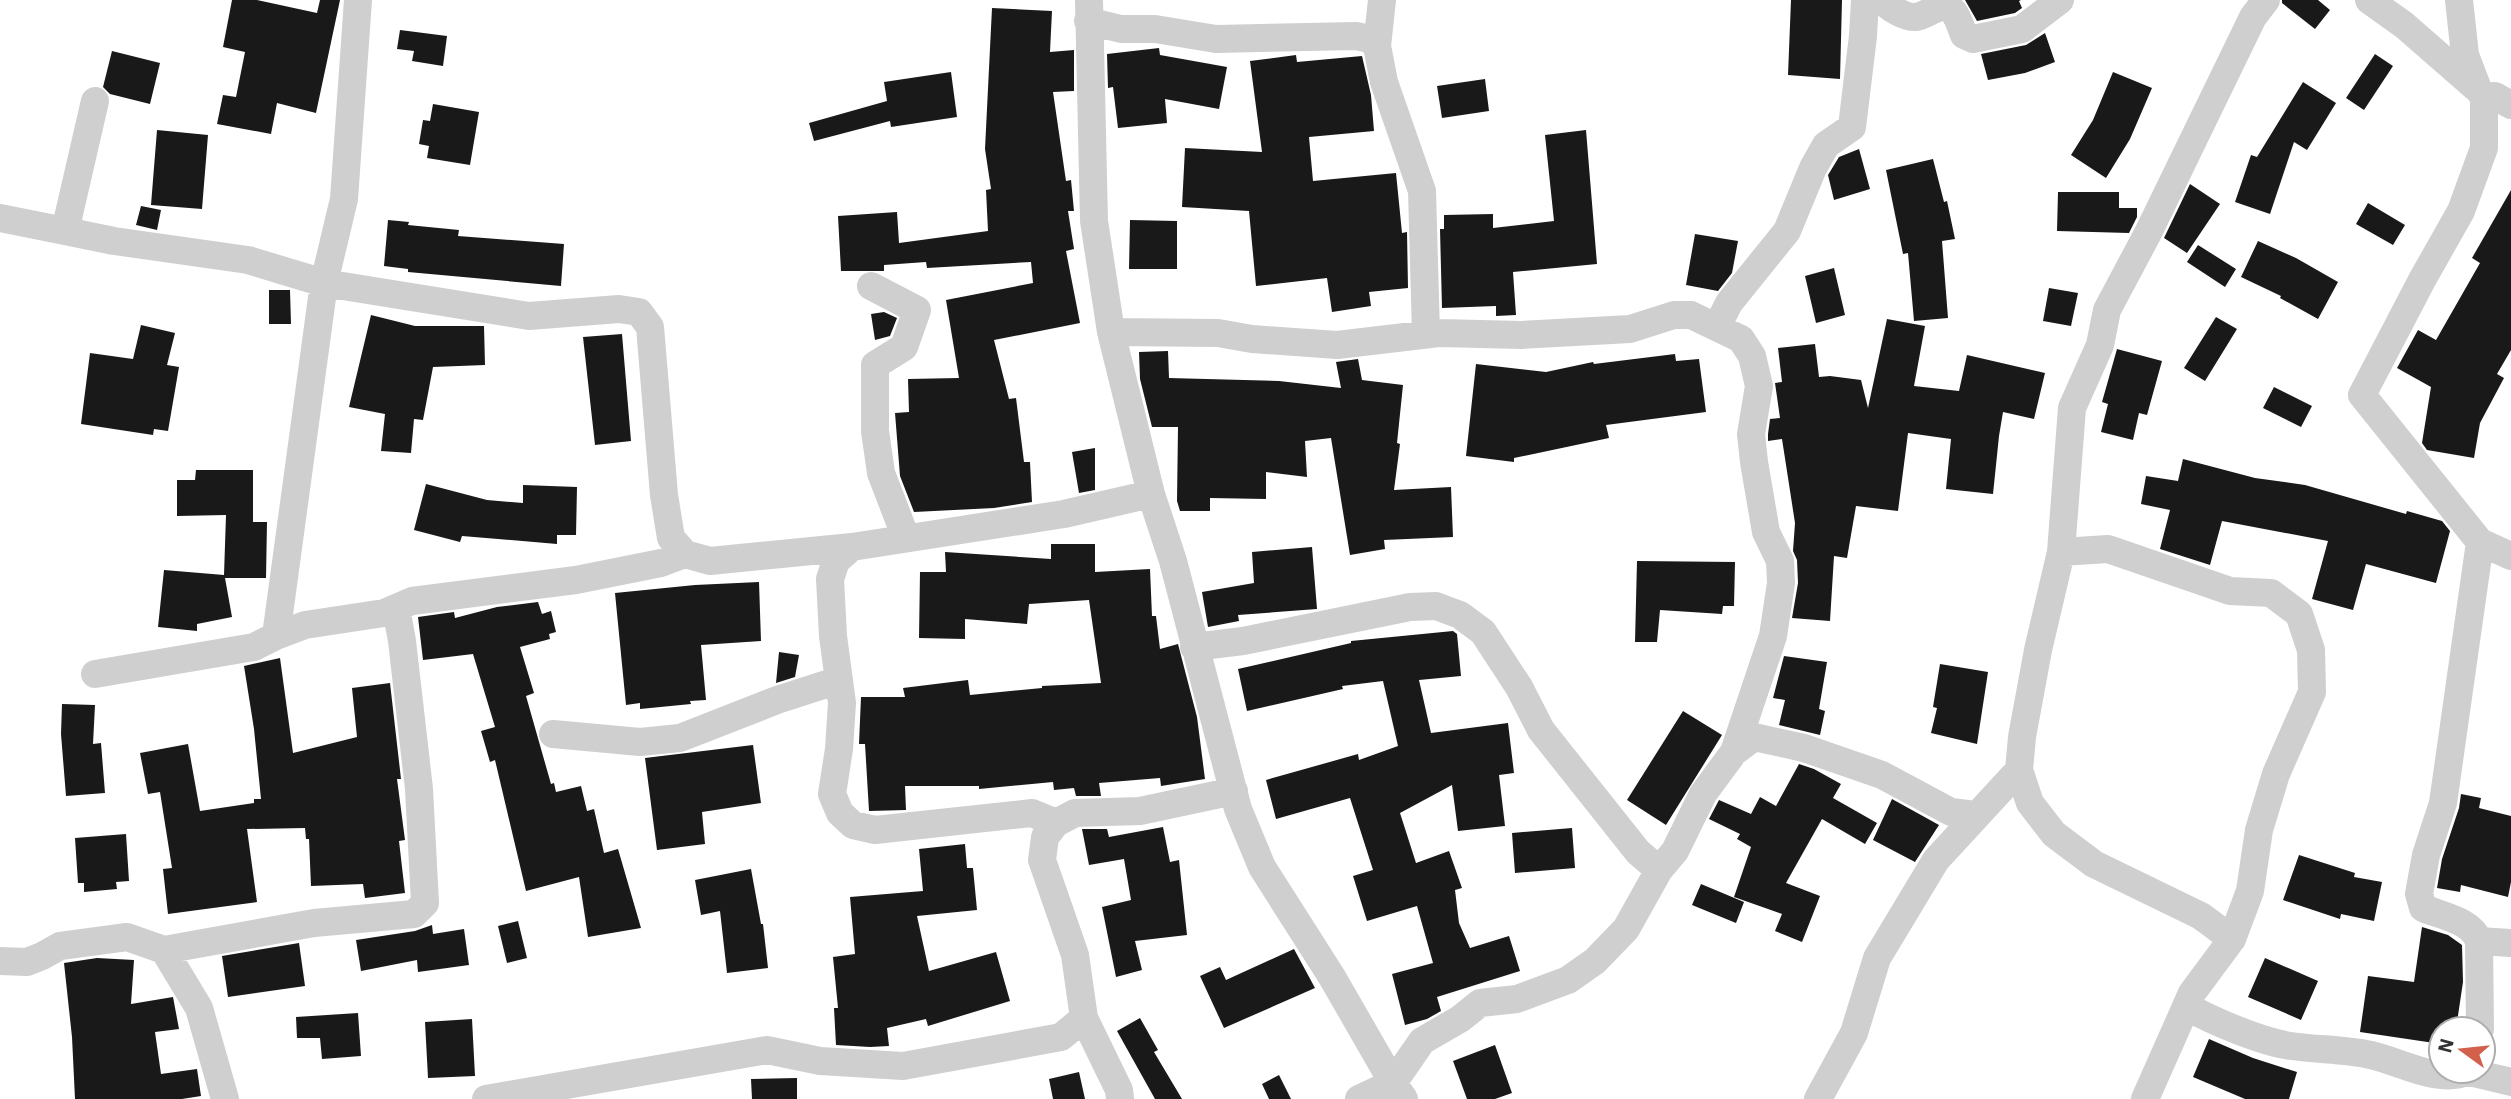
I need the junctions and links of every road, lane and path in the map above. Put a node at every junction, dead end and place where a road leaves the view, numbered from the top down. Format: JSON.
{"nodes":[{"id":1,"x":358,"y":0,"type":"edge"},
{"id":2,"x":1381,"y":0,"type":"edge"},
{"id":3,"x":1865,"y":0,"type":"edge"},
{"id":4,"x":1883,"y":0,"type":"edge"},
{"id":5,"x":2060,"y":0,"type":"edge"},
{"id":6,"x":2266,"y":0,"type":"edge"},
{"id":7,"x":2369,"y":0,"type":"edge"},
{"id":8,"x":2459,"y":0,"type":"edge"},
{"id":9,"x":1088,"y":10,"type":"edge"},
{"id":10,"x":1377,"y":46,"type":"junction"},
{"id":11,"x":2481,"y":93,"type":"junction"},
{"id":12,"x":95,"y":101,"type":"dead end"},
{"id":13,"x":2511,"y":105,"type":"edge"},
{"id":14,"x":0,"y":218,"type":"edge"},
{"id":15,"x":70,"y":232,"type":"junction"},
{"id":16,"x":324,"y":283,"type":"junction"},
{"id":17,"x":871,"y":286,"type":"dead end"},
{"id":18,"x":1717,"y":327,"type":"junction"},
{"id":19,"x":1111,"y":332,"type":"junction"},
{"id":20,"x":1426,"y":334,"type":"junction"},
{"id":21,"x":1151,"y":494,"type":"junction"},
{"id":22,"x":906,"y":538,"type":"junction"},
{"id":23,"x":2480,"y":542,"type":"junction"},
{"id":24,"x":852,"y":547,"type":"junction"},
{"id":25,"x":2061,"y":552,"type":"junction"},
{"id":26,"x":685,"y":554,"type":"junction"},
{"id":27,"x":2511,"y":556,"type":"edge"},
{"id":28,"x":396,"y":608,"type":"junction"},
{"id":29,"x":276,"y":636,"type":"junction"},
{"id":30,"x":1194,"y":647,"type":"junction"},
{"id":31,"x":95,"y":674,"type":"dead end"},
{"id":32,"x":839,"y":680,"type":"junction"},
{"id":33,"x":553,"y":734,"type":"dead end"},
{"id":34,"x":1734,"y":752,"type":"junction"},
{"id":35,"x":2019,"y":770,"type":"junction"},
{"id":36,"x":1234,"y":791,"type":"junction"},
{"id":37,"x":1975,"y":815,"type":"junction"},
{"id":38,"x":1056,"y":823,"type":"junction"},
{"id":39,"x":1659,"y":870,"type":"junction"},
{"id":40,"x":2232,"y":939,"type":"junction"},
{"id":41,"x":2480,"y":941,"type":"junction"},
{"id":42,"x":2511,"y":943,"type":"edge"},
{"id":43,"x":164,"y":950,"type":"junction"},
{"id":44,"x":0,"y":961,"type":"edge"},
{"id":45,"x":2186,"y":1006,"type":"junction"},
{"id":46,"x":2480,"y":1015,"type":"edge"},
{"id":47,"x":1084,"y":1018,"type":"junction"},
{"id":48,"x":2427,"y":1071,"type":"edge"},
{"id":49,"x":1399,"y":1091,"type":"edge"},
{"id":50,"x":225,"y":1099,"type":"edge"},
{"id":51,"x":486,"y":1099,"type":"edge"},
{"id":52,"x":1120,"y":1099,"type":"edge"},
{"id":53,"x":1359,"y":1099,"type":"edge"},
{"id":54,"x":1818,"y":1099,"type":"edge"},
{"id":55,"x":2145,"y":1099,"type":"edge"}],
"edges":[{"from":1,"to":16,"type":"street"},
{"from":2,"to":10,"type":"street"},
{"from":3,"to":18,"type":"street"},
{"from":4,"to":5,"type":"street"},
{"from":6,"to":25,"type":"street"},
{"from":7,"to":11,"type":"street"},
{"from":8,"to":11,"type":"street"},
{"from":9,"to":10,"type":"street"},
{"from":9,"to":19,"type":"street"},
{"from":10,"to":20,"type":"street"},
{"from":11,"to":13,"type":"street"},
{"from":11,"to":23,"type":"street"},
{"from":12,"to":15,"type":"street"},
{"from":14,"to":15,"type":"street"},
{"from":15,"to":16,"type":"street"},
{"from":16,"to":26,"type":"street"},
{"from":16,"to":29,"type":"street"},
{"from":17,"to":22,"type":"street"},
{"from":18,"to":20,"type":"street"},
{"from":18,"to":34,"type":"street"},
{"from":19,"to":20,"type":"street"},
{"from":19,"to":21,"type":"street"},
{"from":21,"to":22,"type":"street"},
{"from":21,"to":30,"type":"street"},
{"from":22,"to":24,"type":"street"},
{"from":23,"to":27,"type":"street"},
{"from":23,"to":41,"type":"street"},
{"from":24,"to":26,"type":"street"},
{"from":24,"to":32,"type":"street"},
{"from":25,"to":35,"type":"street"},
{"from":25,"to":40,"type":"street"},
{"from":26,"to":28,"type":"street"},
{"from":28,"to":29,"type":"street"},
{"from":28,"to":43,"type":"street"},
{"from":29,"to":31,"type":"street"},
{"from":30,"to":36,"type":"street"},
{"from":30,"to":39,"type":"street"},
{"from":32,"to":33,"type":"street"},
{"from":32,"to":38,"type":"street"},
{"from":34,"to":37,"type":"street"},
{"from":34,"to":39,"type":"street"},
{"from":35,"to":37,"type":"street"},
{"from":35,"to":40,"type":"street"},
{"from":36,"to":38,"type":"street"},
{"from":36,"to":49,"type":"street"},
{"from":37,"to":54,"type":"street"},
{"from":38,"to":47,"type":"street"},
{"from":39,"to":49,"type":"street"},
{"from":40,"to":45,"type":"street"},
{"from":41,"to":42,"type":"street"},
{"from":41,"to":46,"type":"street"},
{"from":43,"to":44,"type":"street"},
{"from":43,"to":50,"type":"street"},
{"from":45,"to":48,"type":"street"},
{"from":45,"to":55,"type":"street"},
{"from":47,"to":51,"type":"street"},
{"from":47,"to":52,"type":"street"},
{"from":49,"to":53,"type":"street"}]}
